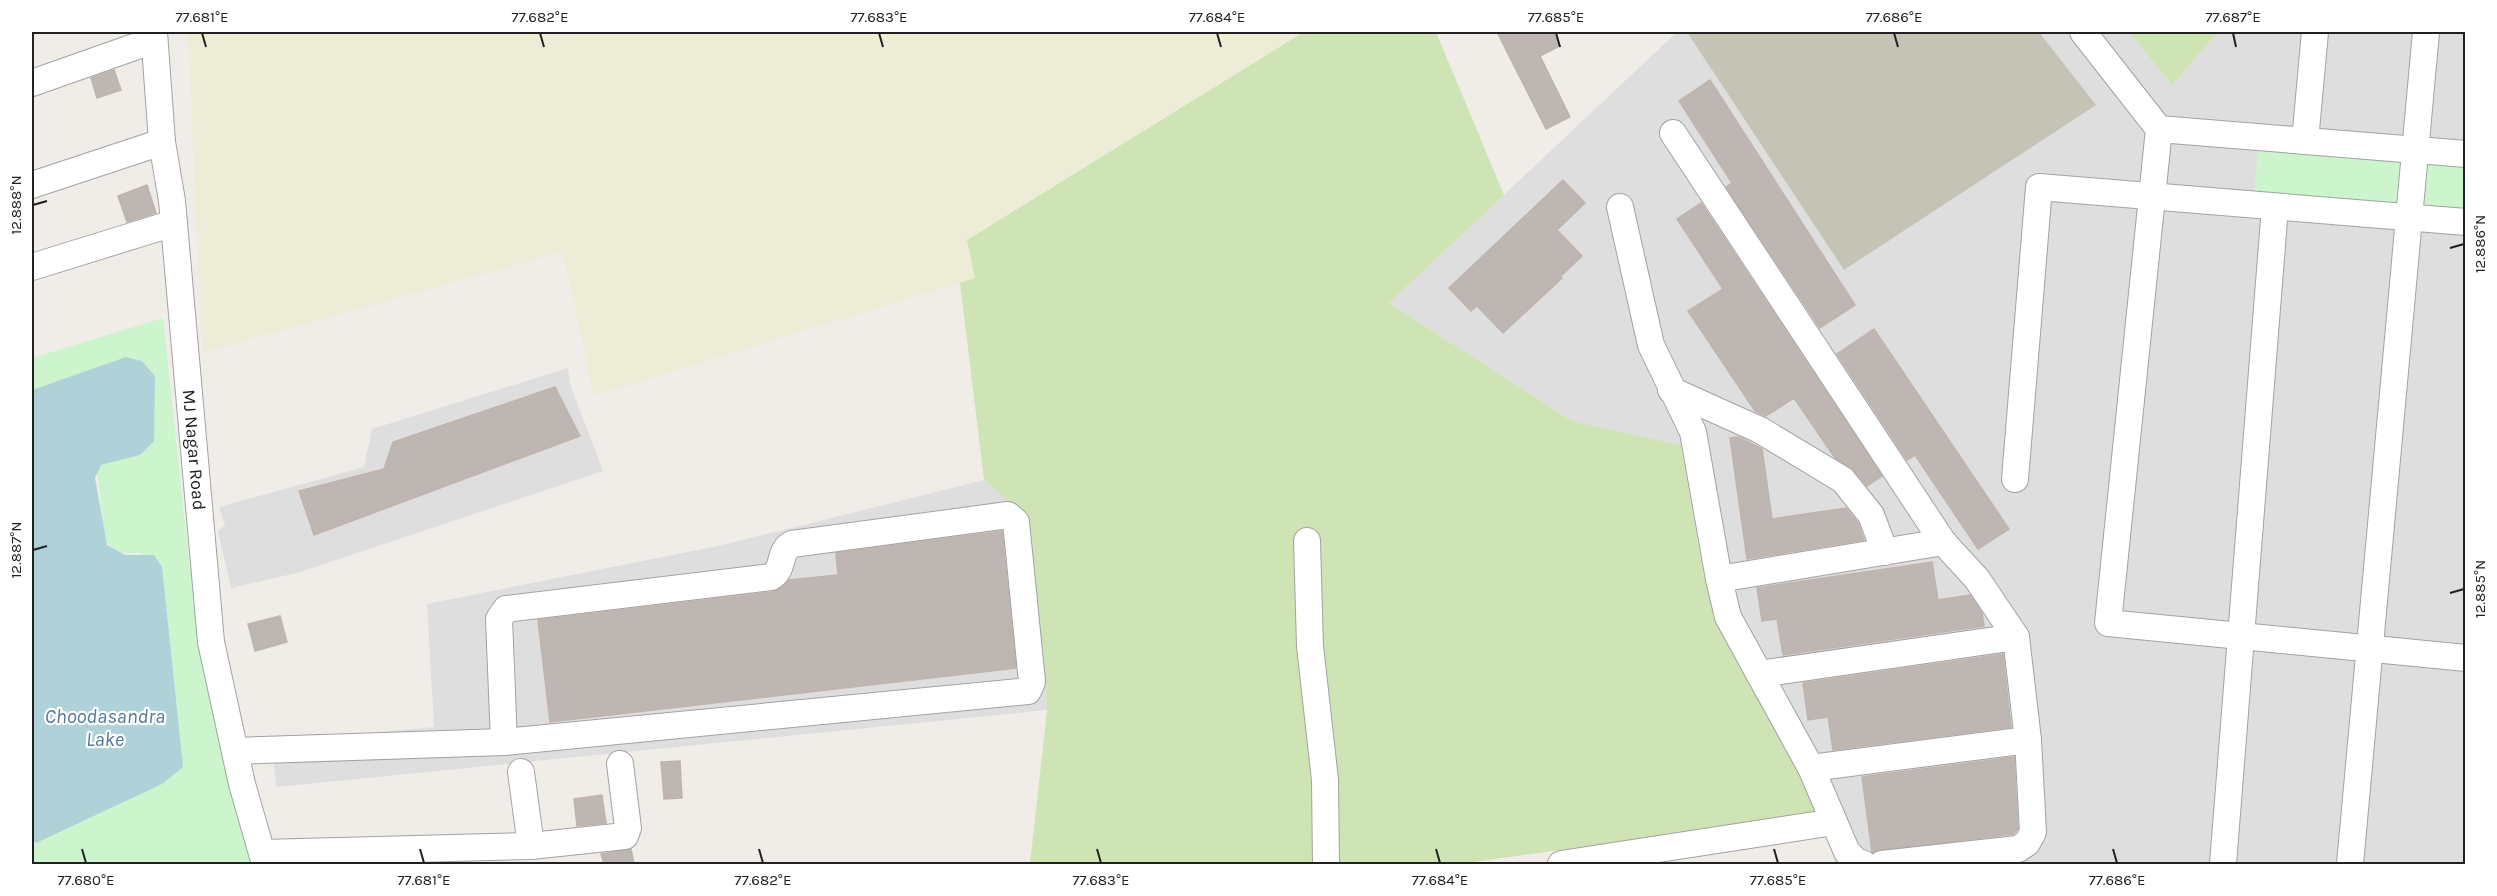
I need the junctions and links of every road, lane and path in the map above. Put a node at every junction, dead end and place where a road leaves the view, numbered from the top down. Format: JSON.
{"nodes":[{"id":1,"x":2083,"y":32,"type":"edge"},
{"id":2,"x":2315,"y":32,"type":"edge"},
{"id":3,"x":2426,"y":32,"type":"edge"},
{"id":4,"x":154,"y":36,"type":"edge"},
{"id":5,"x":32,"y":83,"type":"edge"},
{"id":6,"x":2159,"y":129,"type":"junction"},
{"id":7,"x":1673,"y":133,"type":"dead end"},
{"id":8,"x":2306,"y":141,"type":"junction"},
{"id":9,"x":162,"y":142,"type":"junction"},
{"id":10,"x":2415,"y":150,"type":"junction"},
{"id":11,"x":2466,"y":154,"type":"edge"},
{"id":12,"x":32,"y":185,"type":"edge"},
{"id":13,"x":2152,"y":196,"type":"junction"},
{"id":14,"x":1620,"y":207,"type":"dead end"},
{"id":15,"x":2275,"y":207,"type":"junction"},
{"id":16,"x":2409,"y":218,"type":"junction"},
{"id":17,"x":2466,"y":222,"type":"edge"},
{"id":18,"x":174,"y":223,"type":"junction"},
{"id":19,"x":32,"y":267,"type":"edge"},
{"id":20,"x":1671,"y":390,"type":"junction"},
{"id":21,"x":2014,"y":478,"type":"dead end"},
{"id":22,"x":1307,"y":541,"type":"dead end"},
{"id":23,"x":1943,"y":542,"type":"junction"},
{"id":24,"x":1885,"y":552,"type":"junction"},
{"id":25,"x":1719,"y":579,"type":"junction"},
{"id":26,"x":2241,"y":636,"type":"junction"},
{"id":27,"x":2016,"y":637,"type":"junction"},
{"id":28,"x":2370,"y":648,"type":"junction"},
{"id":29,"x":2466,"y":658,"type":"edge"},
{"id":30,"x":1760,"y":674,"type":"junction"},
{"id":31,"x":2028,"y":740,"type":"junction"},
{"id":32,"x":504,"y":742,"type":"junction"},
{"id":33,"x":235,"y":751,"type":"junction"},
{"id":34,"x":620,"y":764,"type":"dead end"},
{"id":35,"x":1811,"y":768,"type":"junction"},
{"id":36,"x":521,"y":772,"type":"dead end"},
{"id":37,"x":1834,"y":822,"type":"junction"},
{"id":38,"x":531,"y":846,"type":"junction"},
{"id":39,"x":263,"y":859,"type":"edge"},
{"id":40,"x":1326,"y":864,"type":"edge"},
{"id":41,"x":1561,"y":864,"type":"edge"},
{"id":42,"x":1864,"y":864,"type":"edge"},
{"id":43,"x":1882,"y":864,"type":"edge"},
{"id":44,"x":2223,"y":864,"type":"edge"},
{"id":45,"x":2350,"y":864,"type":"edge"}],
"edges":[{"from":1,"to":6,"type":"street"},
{"from":2,"to":8,"type":"street"},
{"from":3,"to":10,"type":"street"},
{"from":4,"to":5,"type":"street"},
{"from":4,"to":9,"type":"street","name":"MJ Nagar Road"},
{"from":6,"to":8,"type":"street"},
{"from":6,"to":13,"type":"street"},
{"from":7,"to":23,"type":"street"},
{"from":8,"to":10,"type":"street"},
{"from":9,"to":12,"type":"street"},
{"from":9,"to":18,"type":"street","name":"MJ Nagar Road"},
{"from":10,"to":11,"type":"street"},
{"from":10,"to":16,"type":"street"},
{"from":13,"to":15,"type":"street"},
{"from":13,"to":21,"type":"street"},
{"from":13,"to":26,"type":"street"},
{"from":14,"to":20,"type":"street"},
{"from":15,"to":16,"type":"street"},
{"from":15,"to":26,"type":"street"},
{"from":16,"to":17,"type":"street"},
{"from":16,"to":28,"type":"street"},
{"from":18,"to":19,"type":"street"},
{"from":18,"to":33,"type":"street","name":"MJ Nagar Road"},
{"from":20,"to":24,"type":"street"},
{"from":20,"to":25,"type":"street"},
{"from":22,"to":40,"type":"street"},
{"from":23,"to":24,"type":"street"},
{"from":23,"to":27,"type":"street"},
{"from":24,"to":25,"type":"street"},
{"from":25,"to":30,"type":"street"},
{"from":26,"to":28,"type":"street"},
{"from":26,"to":44,"type":"street"},
{"from":27,"to":30,"type":"street"},
{"from":27,"to":31,"type":"street"},
{"from":28,"to":29,"type":"street"},
{"from":28,"to":45,"type":"street"},
{"from":30,"to":35,"type":"street"},
{"from":31,"to":35,"type":"street"},
{"from":31,"to":43,"type":"street"},
{"from":32,"to":32,"type":"street"},
{"from":32,"to":33,"type":"street"},
{"from":33,"to":39,"type":"street","name":"MJ Nagar Road"},
{"from":34,"to":38,"type":"street"},
{"from":35,"to":37,"type":"street"},
{"from":36,"to":38,"type":"street"},
{"from":37,"to":41,"type":"street"},
{"from":37,"to":42,"type":"street"},
{"from":38,"to":39,"type":"street"}]}
